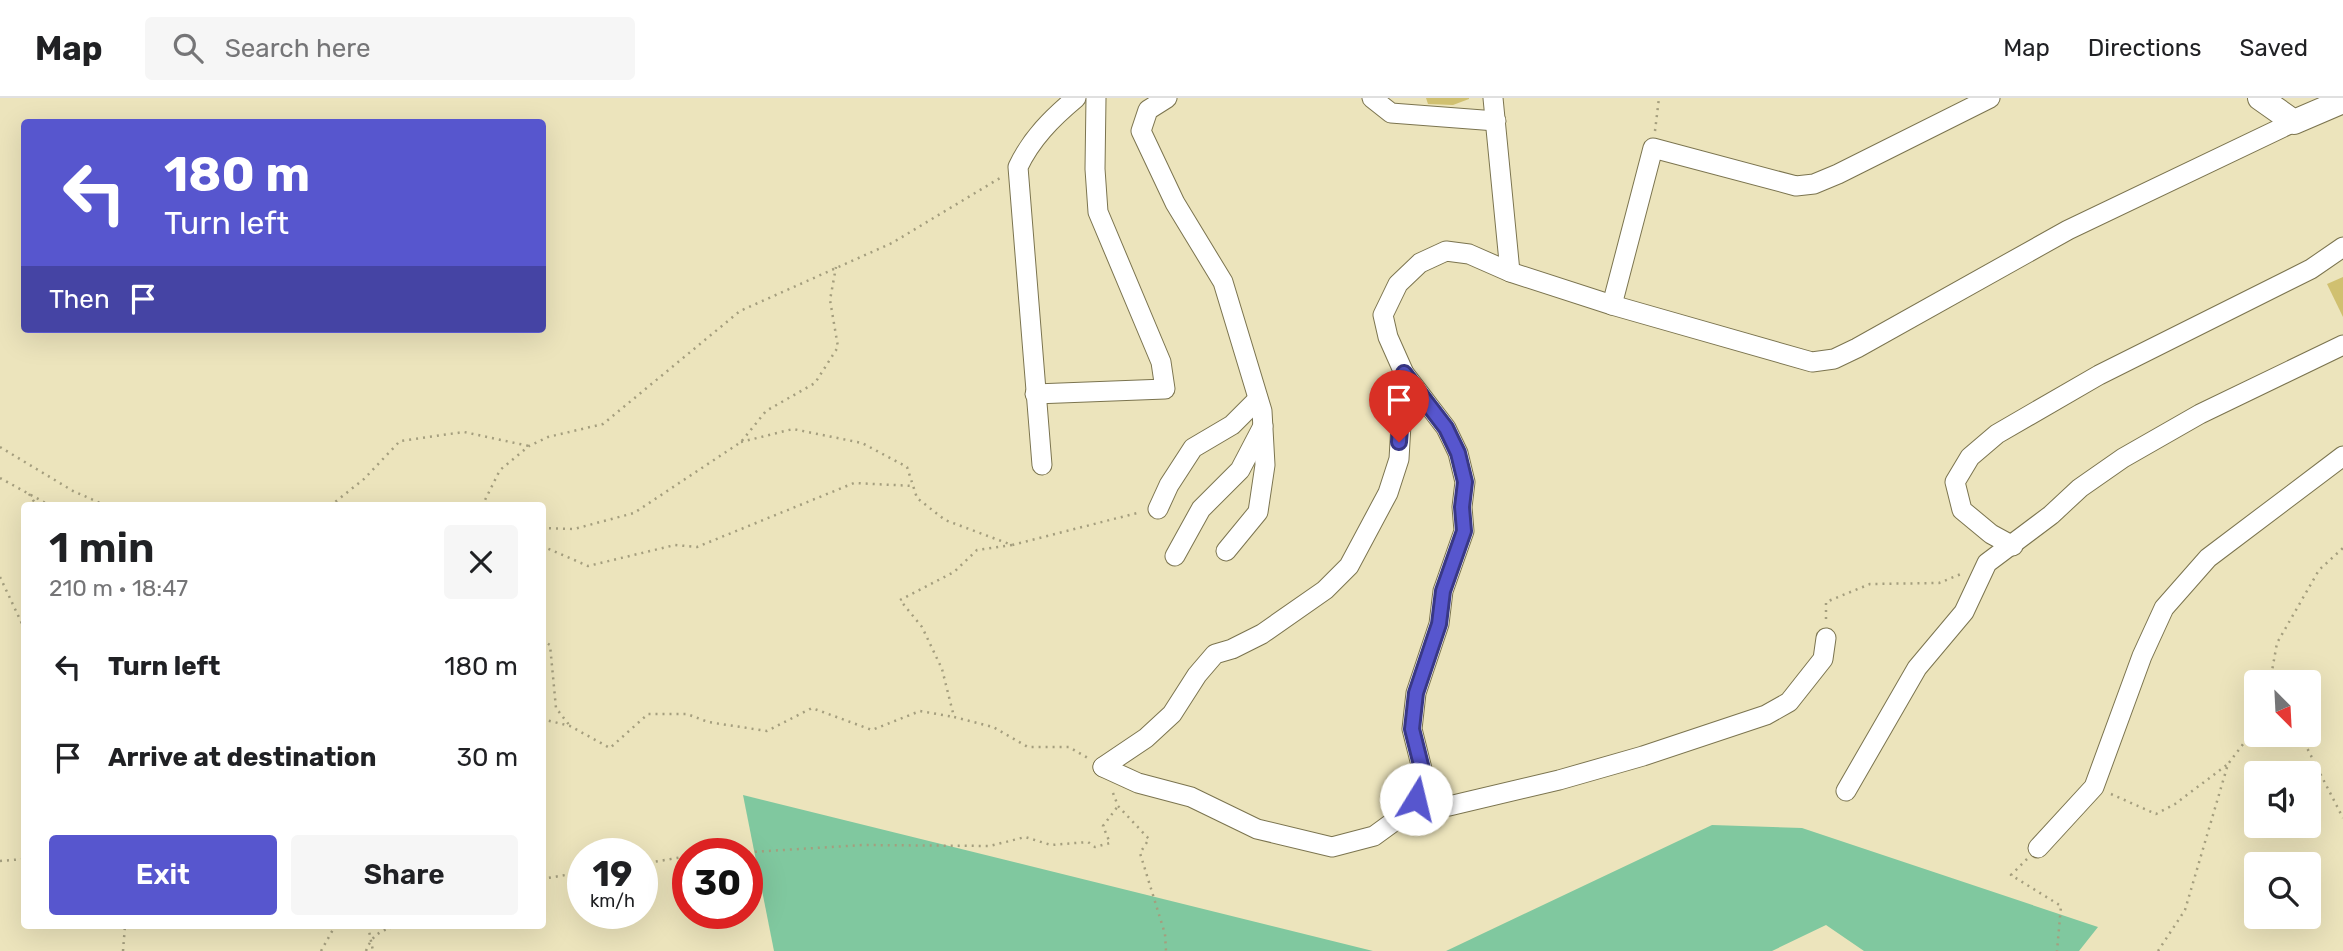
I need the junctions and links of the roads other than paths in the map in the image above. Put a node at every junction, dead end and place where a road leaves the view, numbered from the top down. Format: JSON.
{"nodes":[{"id":1,"x":1076,"y":98,"type":"edge"},
{"id":2,"x":1096,"y":98,"type":"edge"},
{"id":3,"x":1167,"y":98,"type":"edge"},
{"id":4,"x":1372,"y":98,"type":"edge"},
{"id":5,"x":1493,"y":98,"type":"edge"},
{"id":6,"x":1990,"y":98,"type":"edge"},
{"id":7,"x":2260,"y":98,"type":"edge"},
{"id":8,"x":2343,"y":101,"type":"edge"},
{"id":9,"x":1496,"y":121,"type":"junction"},
{"id":10,"x":2294,"y":122,"type":"junction"},
{"id":11,"x":2343,"y":247,"type":"edge"},
{"id":12,"x":1510,"y":272,"type":"junction"},
{"id":13,"x":1612,"y":305,"type":"junction"},
{"id":14,"x":2343,"y":345,"type":"edge"},
{"id":15,"x":1404,"y":373,"type":"junction"},
{"id":16,"x":1035,"y":394,"type":"junction"},
{"id":17,"x":1258,"y":398,"type":"junction"},
{"id":18,"x":1263,"y":425,"type":"junction"},
{"id":19,"x":2343,"y":456,"type":"edge"},
{"id":20,"x":1042,"y":465,"type":"dead end"},
{"id":21,"x":1158,"y":509,"type":"road end"},
{"id":22,"x":2013,"y":546,"type":"junction"},
{"id":23,"x":1226,"y":551,"type":"dead end"},
{"id":24,"x":1175,"y":556,"type":"dead end"},
{"id":25,"x":1826,"y":638,"type":"road end"},
{"id":26,"x":1426,"y":785,"type":"junction"},
{"id":27,"x":1846,"y":791,"type":"dead end"},
{"id":28,"x":2038,"y":848,"type":"road end"}],
"edges":[{"from":1,"to":16,"type":"street"},
{"from":2,"to":16,"type":"street"},
{"from":3,"to":17,"type":"street"},
{"from":4,"to":9,"type":"street"},
{"from":5,"to":9,"type":"street"},
{"from":6,"to":13,"type":"street"},
{"from":7,"to":10,"type":"street"},
{"from":8,"to":10,"type":"street"},
{"from":9,"to":12,"type":"street"},
{"from":10,"to":13,"type":"street"},
{"from":11,"to":22,"type":"street"},
{"from":12,"to":13,"type":"street"},
{"from":12,"to":15,"type":"street"},
{"from":14,"to":22,"type":"street"},
{"from":15,"to":26,"type":"street"},
{"from":15,"to":26,"type":"street"},
{"from":16,"to":20,"type":"street"},
{"from":17,"to":18,"type":"street"},
{"from":17,"to":21,"type":"street"},
{"from":18,"to":23,"type":"street"},
{"from":18,"to":24,"type":"street"},
{"from":19,"to":28,"type":"street"},
{"from":22,"to":27,"type":"street"},
{"from":25,"to":26,"type":"street"}]}
